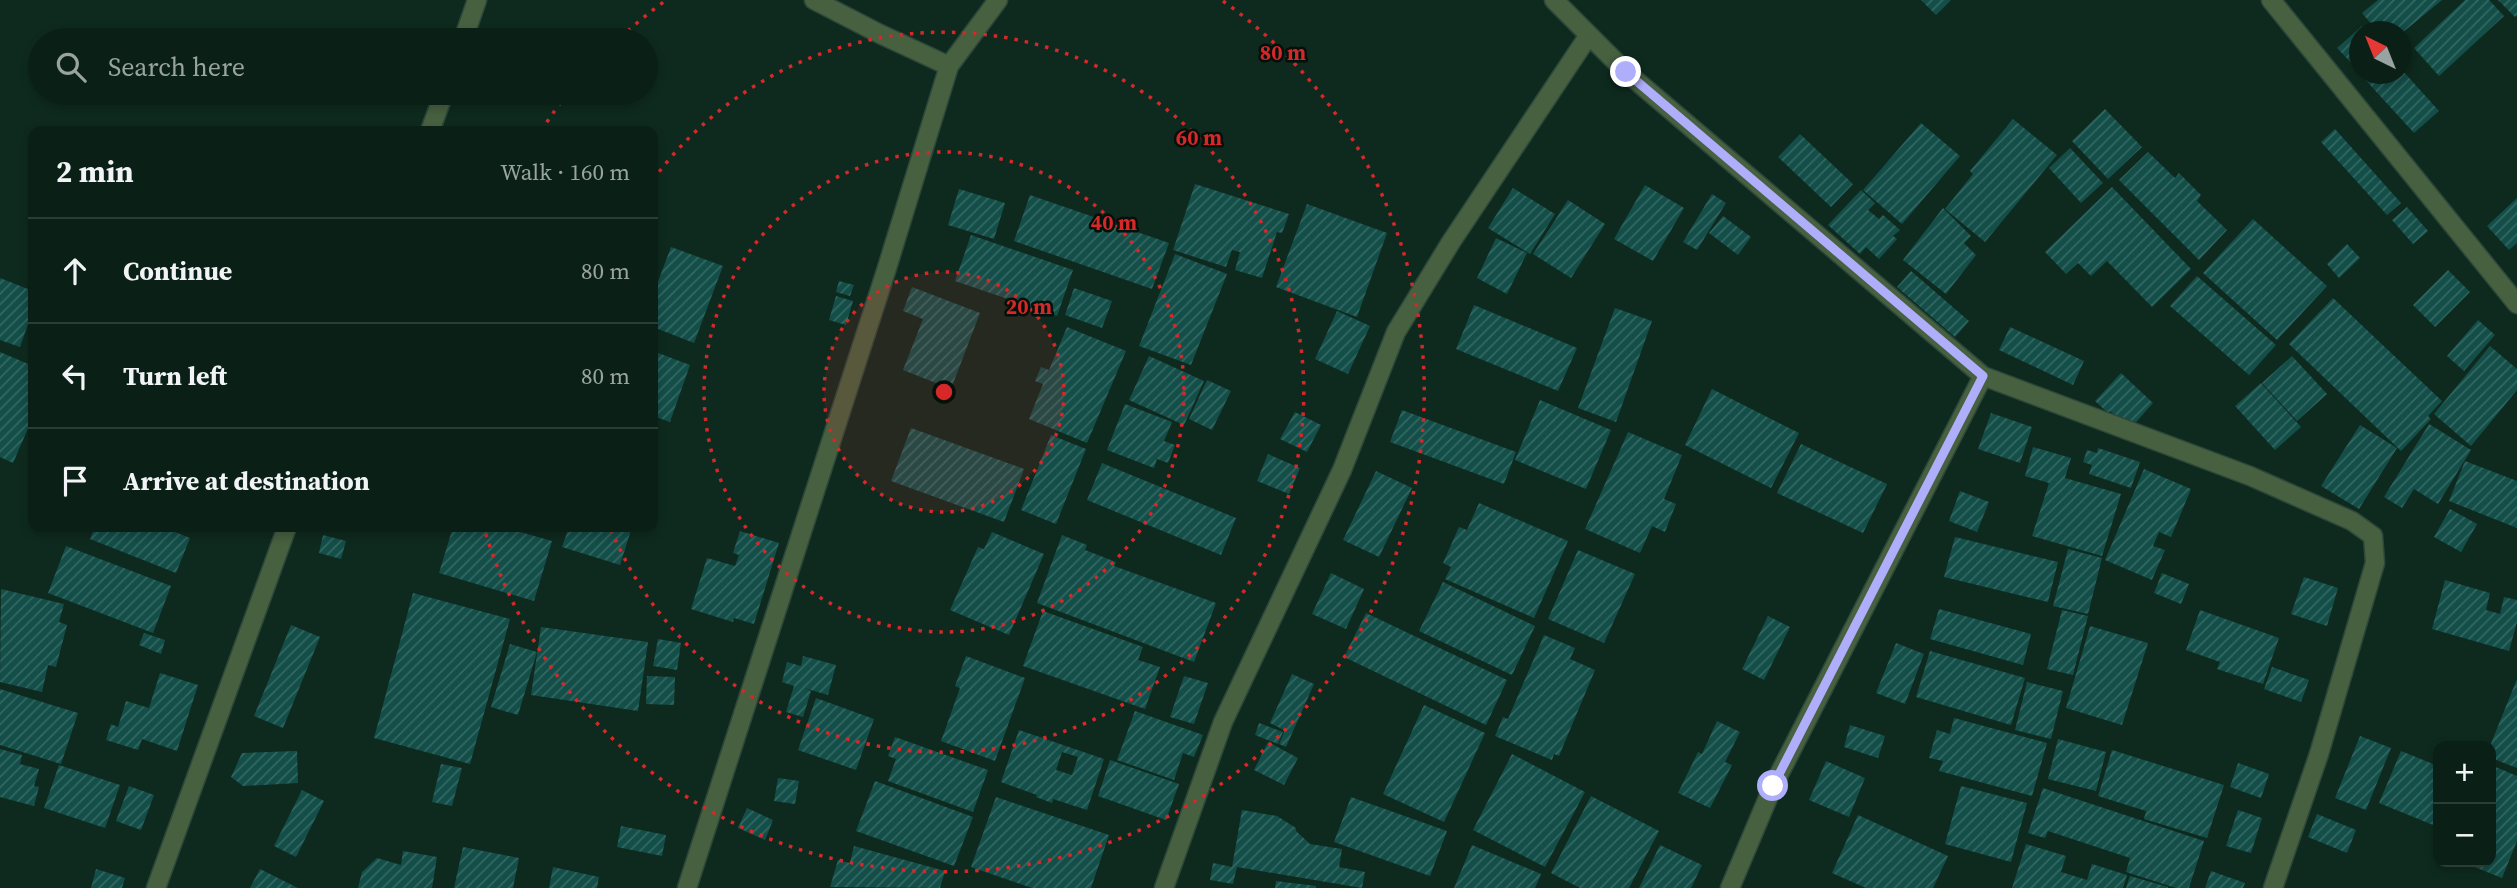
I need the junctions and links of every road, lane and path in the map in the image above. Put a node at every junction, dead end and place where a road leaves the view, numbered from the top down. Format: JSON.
{"nodes":[{"id":1,"x":477,"y":0,"type":"edge"},
{"id":2,"x":814,"y":0,"type":"edge"},
{"id":3,"x":999,"y":0,"type":"edge"},
{"id":4,"x":1554,"y":0,"type":"edge"},
{"id":5,"x":2271,"y":0,"type":"edge"},
{"id":6,"x":467,"y":28,"type":"edge"},
{"id":7,"x":1590,"y":35,"type":"junction"},
{"id":8,"x":949,"y":66,"type":"junction"},
{"id":9,"x":440,"y":105,"type":"edge"},
{"id":10,"x":432,"y":126,"type":"edge"},
{"id":11,"x":2517,"y":304,"type":"edge"},
{"id":12,"x":1983,"y":376,"type":"junction"},
{"id":13,"x":285,"y":532,"type":"edge"},
{"id":14,"x":156,"y":888,"type":"edge"},
{"id":15,"x":687,"y":888,"type":"edge"},
{"id":16,"x":1164,"y":888,"type":"edge"},
{"id":17,"x":1730,"y":888,"type":"edge"},
{"id":18,"x":2273,"y":888,"type":"edge"}],
"edges":[{"from":1,"to":6,"type":"street"},
{"from":2,"to":8,"type":"street"},
{"from":3,"to":8,"type":"street"},
{"from":4,"to":7,"type":"street"},
{"from":5,"to":11,"type":"street"},
{"from":7,"to":12,"type":"street"},
{"from":7,"to":16,"type":"street"},
{"from":8,"to":15,"type":"street"},
{"from":9,"to":10,"type":"street"},
{"from":12,"to":17,"type":"street"},
{"from":12,"to":18,"type":"street"},
{"from":13,"to":14,"type":"street"}]}
